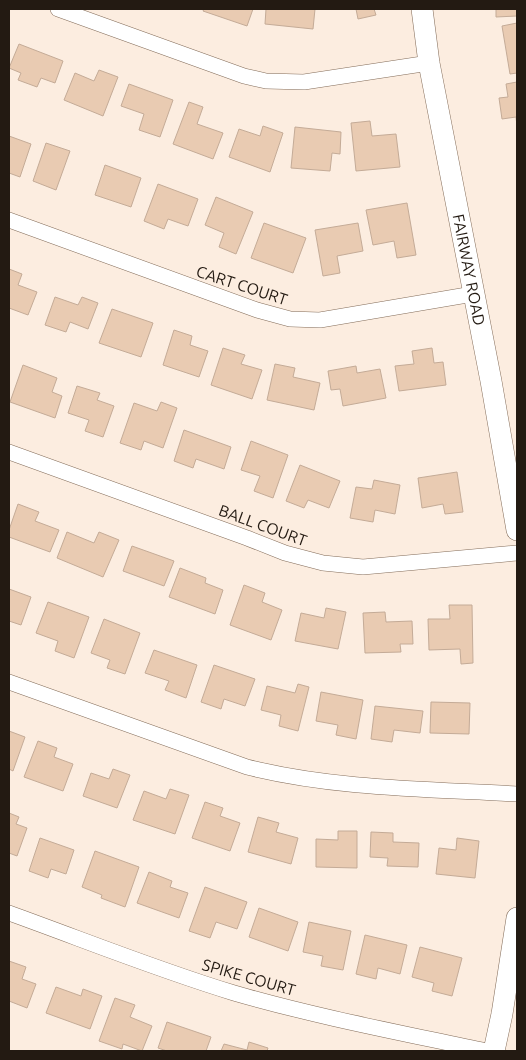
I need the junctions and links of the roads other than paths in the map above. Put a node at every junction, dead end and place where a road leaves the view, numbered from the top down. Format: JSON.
{"nodes":[{"id":1,"x":58,"y":9,"type":"edge"},
{"id":2,"x":422,"y":9,"type":"edge"},
{"id":3,"x":429,"y":63,"type":"junction"},
{"id":4,"x":9,"y":220,"type":"edge"},
{"id":5,"x":473,"y":294,"type":"junction"},
{"id":6,"x":9,"y":452,"type":"edge"},
{"id":7,"x":517,"y":530,"type":"edge"},
{"id":8,"x":517,"y":553,"type":"edge"},
{"id":9,"x":9,"y":682,"type":"edge"},
{"id":10,"x":517,"y":794,"type":"edge"},
{"id":11,"x":9,"y":913,"type":"edge"},
{"id":12,"x":517,"y":918,"type":"edge"},
{"id":13,"x":486,"y":1051,"type":"edge"},
{"id":14,"x":494,"y":1051,"type":"edge"}],
"edges":[{"from":1,"to":3,"type":"street"},
{"from":2,"to":3,"type":"street","name":"FAIRWAY ROAD"},
{"from":3,"to":5,"type":"street","name":"FAIRWAY ROAD"},
{"from":4,"to":5,"type":"street","name":"CART COURT"},
{"from":5,"to":7,"type":"street","name":"FAIRWAY ROAD"},
{"from":6,"to":8,"type":"street","name":"BALL COURT"},
{"from":9,"to":10,"type":"street"},
{"from":11,"to":13,"type":"street","name":"SPIKE COURT"},
{"from":12,"to":14,"type":"street"}]}
